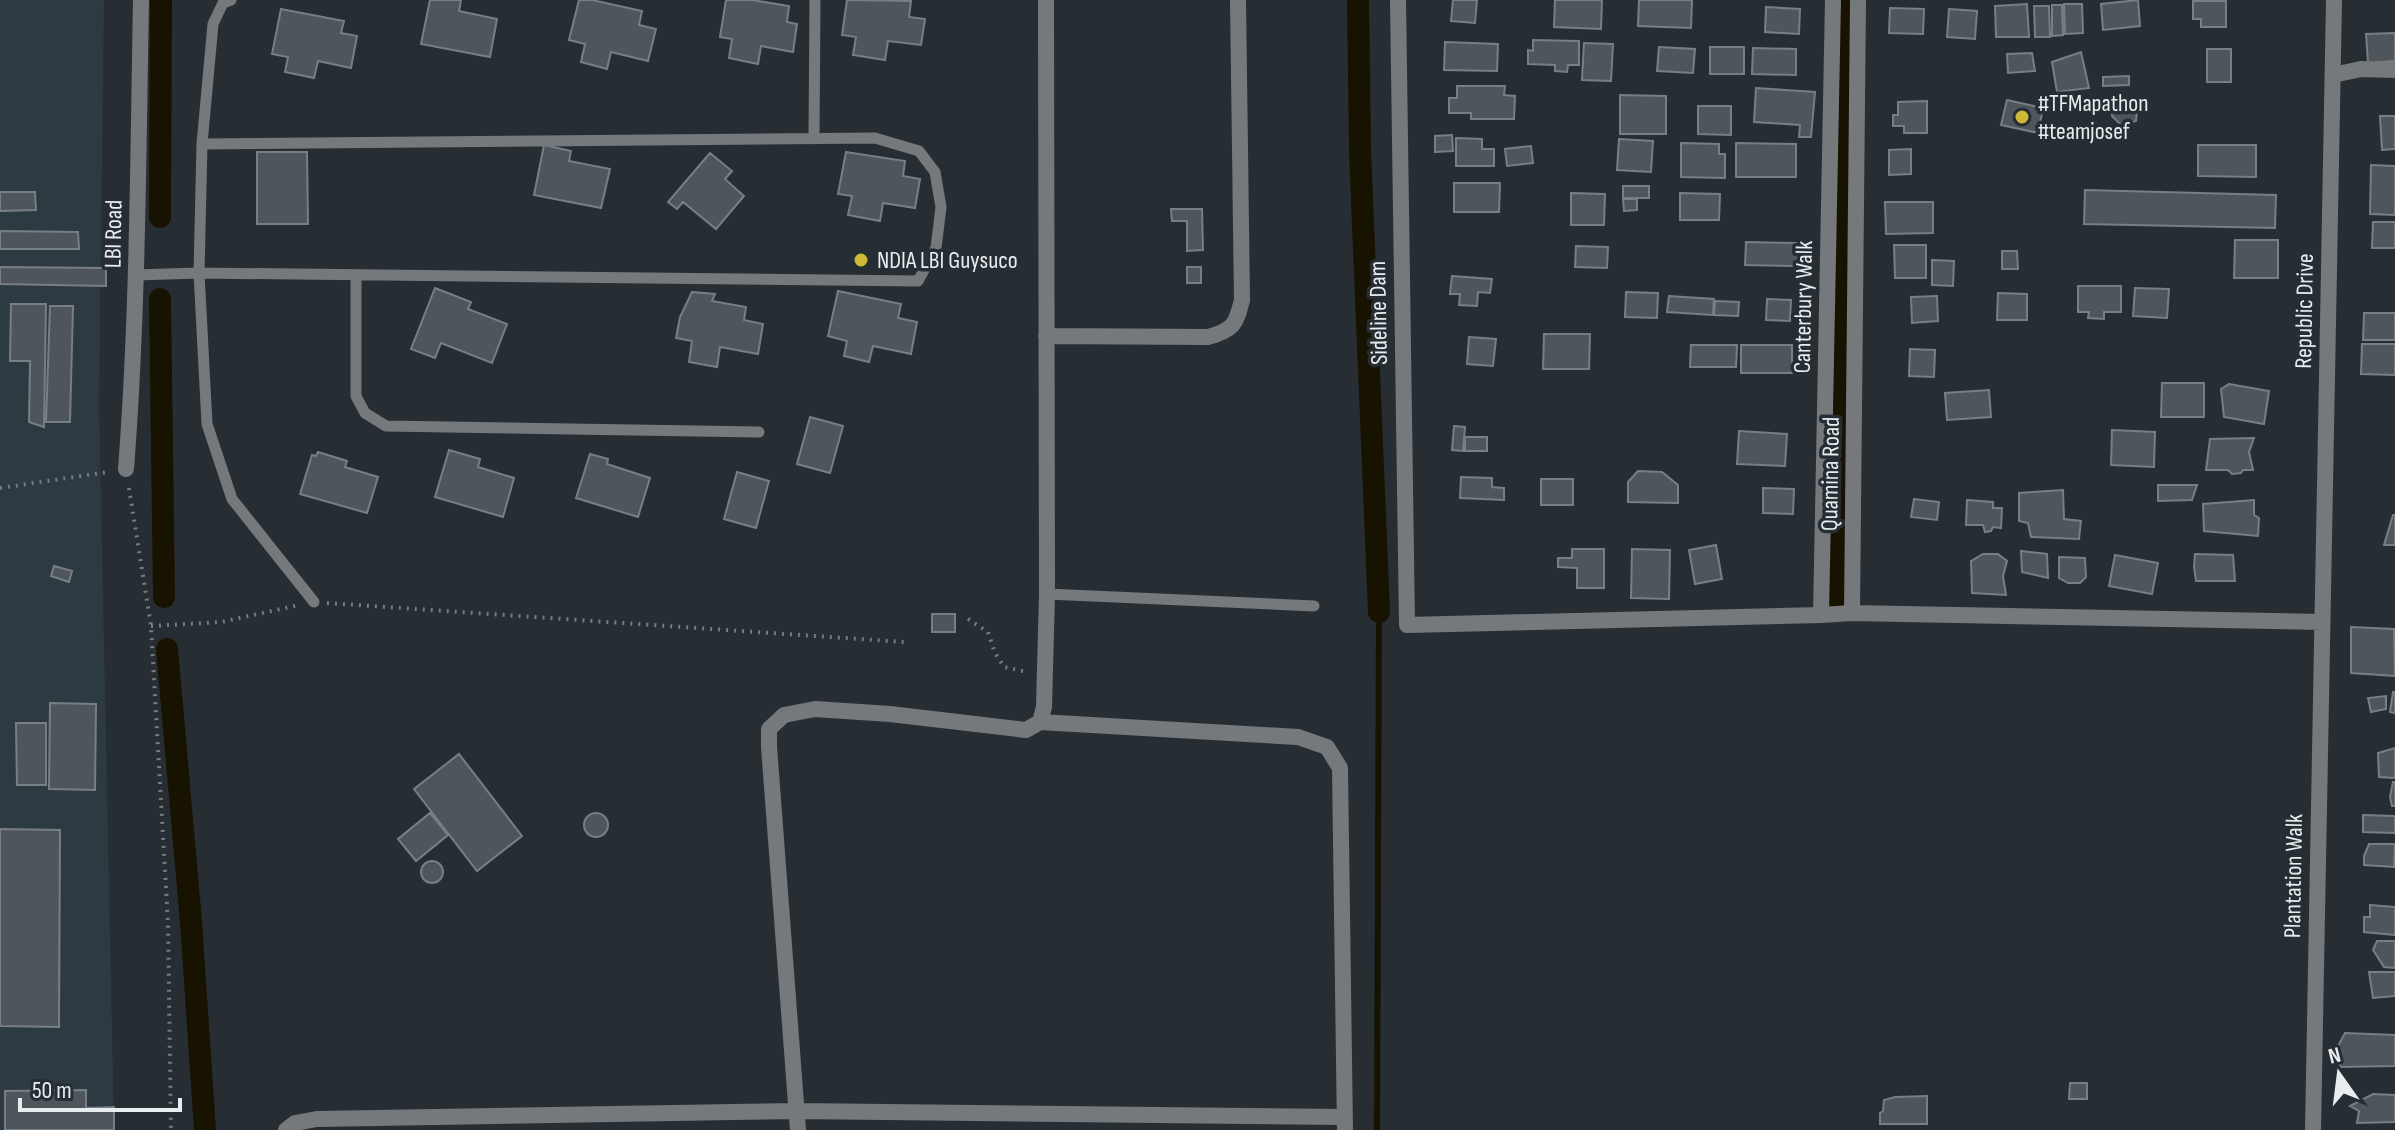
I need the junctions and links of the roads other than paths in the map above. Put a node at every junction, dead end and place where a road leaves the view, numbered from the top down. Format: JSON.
{"nodes":[{"id":1,"x":141,"y":0,"type":"edge"},
{"id":2,"x":231,"y":0,"type":"edge"},
{"id":3,"x":815,"y":0,"type":"edge"},
{"id":4,"x":1046,"y":0,"type":"edge"},
{"id":5,"x":1238,"y":0,"type":"edge"},
{"id":6,"x":1398,"y":0,"type":"edge"},
{"id":7,"x":1833,"y":0,"type":"edge"},
{"id":8,"x":1858,"y":0,"type":"edge"},
{"id":9,"x":2334,"y":0,"type":"edge"},
{"id":10,"x":2395,"y":70,"type":"edge"},
{"id":11,"x":2333,"y":75,"type":"junction"},
{"id":12,"x":814,"y":139,"type":"junction"},
{"id":13,"x":202,"y":144,"type":"junction"},
{"id":14,"x":199,"y":273,"type":"junction"},
{"id":15,"x":136,"y":275,"type":"junction"},
{"id":16,"x":356,"y":275,"type":"junction"},
{"id":17,"x":1046,"y":336,"type":"junction"},
{"id":18,"x":759,"y":432,"type":"dead end"},
{"id":19,"x":126,"y":469,"type":"road end"},
{"id":20,"x":1047,"y":594,"type":"junction"},
{"id":21,"x":314,"y":602,"type":"road end"},
{"id":22,"x":1314,"y":606,"type":"dead end"},
{"id":23,"x":1852,"y":613,"type":"junction"},
{"id":24,"x":1821,"y":615,"type":"junction"},
{"id":25,"x":2322,"y":622,"type":"junction"},
{"id":26,"x":1040,"y":722,"type":"junction"},
{"id":27,"x":797,"y":1111,"type":"junction"},
{"id":28,"x":1345,"y":1123,"type":"edge"},
{"id":29,"x":286,"y":1130,"type":"edge"},
{"id":30,"x":798,"y":1130,"type":"edge"},
{"id":31,"x":2313,"y":1130,"type":"edge"}],
"edges":[{"from":1,"to":15,"type":"street","name":"LBI Road"},
{"from":2,"to":13,"type":"lane"},
{"from":3,"to":12,"type":"lane"},
{"from":4,"to":17,"type":"street"},
{"from":5,"to":17,"type":"street"},
{"from":6,"to":24,"type":"street","name":"Sideline Dam"},
{"from":7,"to":24,"type":"street","name":"Canterbury Walk"},
{"from":8,"to":23,"type":"street","name":"Quamina Road"},
{"from":9,"to":11,"type":"street","name":"Republic Drive"},
{"from":10,"to":11,"type":"street"},
{"from":11,"to":25,"type":"street","name":"Republic Drive"},
{"from":12,"to":13,"type":"lane"},
{"from":12,"to":16,"type":"lane"},
{"from":13,"to":14,"type":"lane"},
{"from":14,"to":15,"type":"lane"},
{"from":14,"to":16,"type":"lane"},
{"from":14,"to":21,"type":"lane"},
{"from":15,"to":19,"type":"street","name":"LBI Road"},
{"from":16,"to":18,"type":"lane"},
{"from":17,"to":20,"type":"street"},
{"from":20,"to":22,"type":"lane"},
{"from":20,"to":26,"type":"street"},
{"from":23,"to":24,"type":"street"},
{"from":23,"to":25,"type":"street"},
{"from":25,"to":31,"type":"street","name":"Plantation Walk"},
{"from":26,"to":27,"type":"street"},
{"from":26,"to":28,"type":"street"},
{"from":27,"to":28,"type":"street"},
{"from":27,"to":29,"type":"street"},
{"from":27,"to":30,"type":"street"}]}
